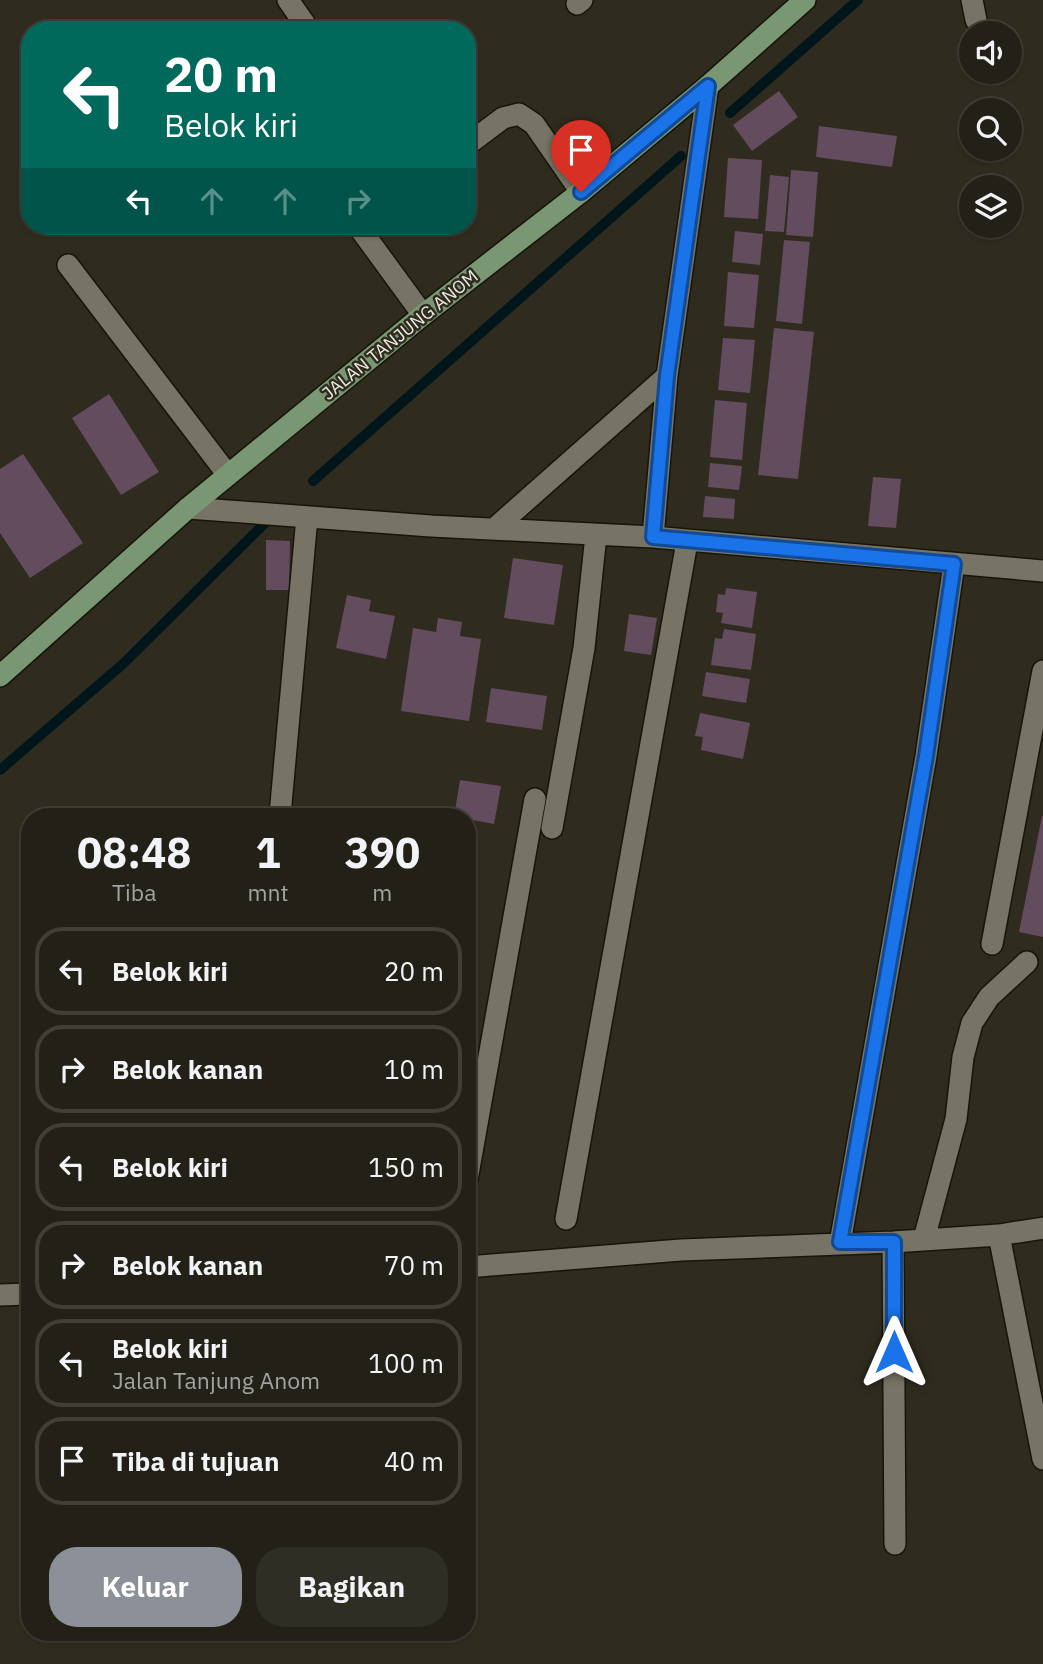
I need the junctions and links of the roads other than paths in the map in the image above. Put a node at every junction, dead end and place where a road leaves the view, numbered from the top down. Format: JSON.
{"nodes":[{"id":1,"x":288,"y":0,"type":"edge"},
{"id":2,"x":805,"y":0,"type":"edge"},
{"id":3,"x":303,"y":21,"type":"edge"},
{"id":4,"x":708,"y":86,"type":"junction"},
{"id":5,"x":476,"y":138,"type":"edge"},
{"id":6,"x":581,"y":192,"type":"junction"},
{"id":7,"x":365,"y":235,"type":"edge"},
{"id":8,"x":68,"y":265,"type":"dead end"},
{"id":9,"x":423,"y":315,"type":"junction"},
{"id":10,"x":667,"y":376,"type":"junction"},
{"id":11,"x":228,"y":475,"type":"junction"},
{"id":12,"x":188,"y":508,"type":"junction"},
{"id":13,"x":307,"y":517,"type":"junction"},
{"id":14,"x":495,"y":528,"type":"junction"},
{"id":15,"x":596,"y":535,"type":"junction"},
{"id":16,"x":653,"y":537,"type":"junction"},
{"id":17,"x":687,"y":542,"type":"junction"},
{"id":18,"x":954,"y":564,"type":"junction"},
{"id":19,"x":1043,"y":571,"type":"edge"},
{"id":20,"x":1043,"y":671,"type":"edge"},
{"id":21,"x":0,"y":676,"type":"edge"},
{"id":22,"x":534,"y":799,"type":"dead end"},
{"id":23,"x":281,"y":808,"type":"edge"},
{"id":24,"x":552,"y":828,"type":"dead end"},
{"id":25,"x":992,"y":944,"type":"dead end"},
{"id":26,"x":1027,"y":962,"type":"dead end"},
{"id":27,"x":476,"y":1129,"type":"edge"},
{"id":28,"x":566,"y":1219,"type":"dead end"},
{"id":29,"x":1043,"y":1228,"type":"edge"},
{"id":30,"x":999,"y":1235,"type":"junction"},
{"id":31,"x":924,"y":1239,"type":"junction"},
{"id":32,"x":840,"y":1242,"type":"junction"},
{"id":33,"x":894,"y":1242,"type":"junction"},
{"id":34,"x":476,"y":1266,"type":"edge"},
{"id":35,"x":21,"y":1294,"type":"edge"},
{"id":36,"x":0,"y":1295,"type":"edge"},
{"id":37,"x":1043,"y":1458,"type":"edge"},
{"id":38,"x":895,"y":1544,"type":"dead end"}],
"edges":[{"from":1,"to":3,"type":"street"},
{"from":2,"to":4,"type":"main road","name":"JALAN TANJUNG ANOM"},
{"from":4,"to":6,"type":"main road","name":"JALAN TANJUNG ANOM"},
{"from":4,"to":10,"type":"street"},
{"from":5,"to":6,"type":"street"},
{"from":6,"to":9,"type":"main road","name":"JALAN TANJUNG ANOM"},
{"from":7,"to":9,"type":"street"},
{"from":8,"to":11,"type":"street"},
{"from":9,"to":11,"type":"main road","name":"JALAN TANJUNG ANOM"},
{"from":10,"to":14,"type":"street"},
{"from":10,"to":16,"type":"street"},
{"from":11,"to":12,"type":"main road","name":"JALAN TANJUNG ANOM"},
{"from":12,"to":13,"type":"street"},
{"from":12,"to":21,"type":"main road","name":"JALAN TANJUNG ANOM"},
{"from":13,"to":14,"type":"street"},
{"from":13,"to":23,"type":"street"},
{"from":14,"to":15,"type":"street"},
{"from":15,"to":16,"type":"street"},
{"from":15,"to":24,"type":"street"},
{"from":16,"to":17,"type":"street"},
{"from":17,"to":18,"type":"street"},
{"from":17,"to":28,"type":"street"},
{"from":18,"to":19,"type":"street"},
{"from":18,"to":32,"type":"street"},
{"from":20,"to":25,"type":"street"},
{"from":22,"to":27,"type":"street"},
{"from":26,"to":31,"type":"street"},
{"from":29,"to":30,"type":"street"},
{"from":30,"to":31,"type":"street"},
{"from":30,"to":37,"type":"street"},
{"from":31,"to":33,"type":"street"},
{"from":32,"to":33,"type":"street"},
{"from":32,"to":34,"type":"street"},
{"from":33,"to":38,"type":"street"},
{"from":35,"to":36,"type":"street"}]}
